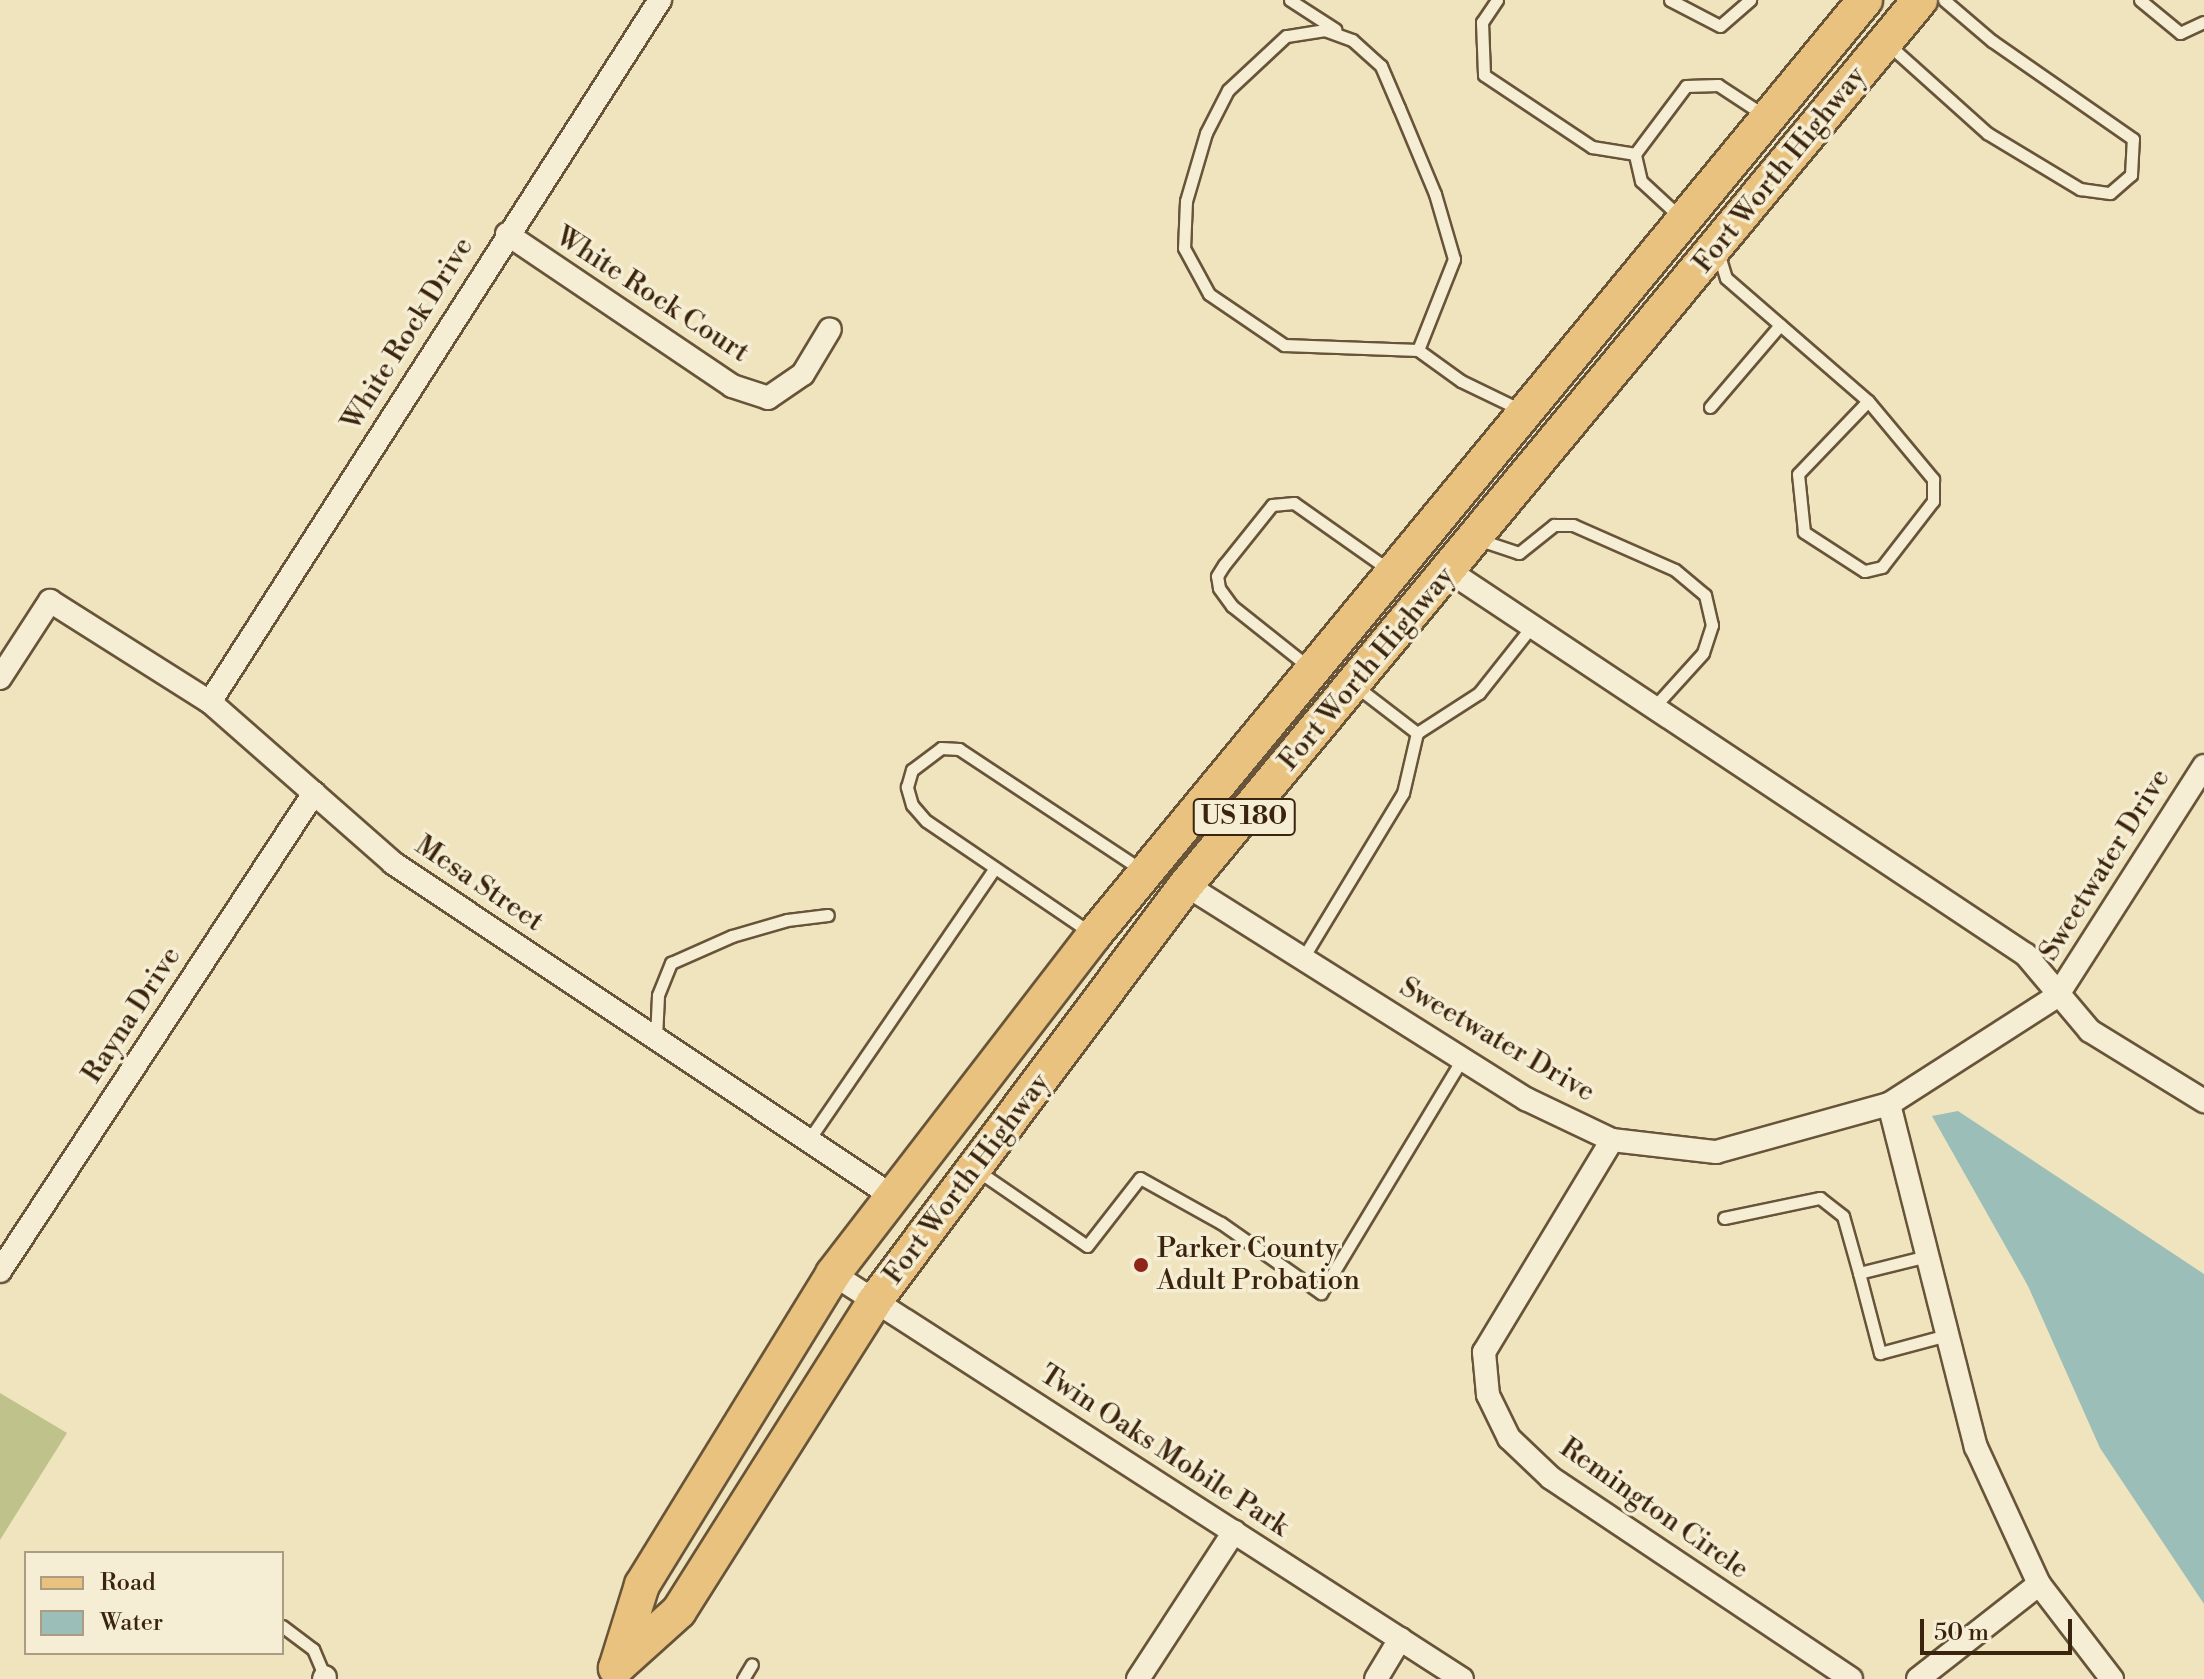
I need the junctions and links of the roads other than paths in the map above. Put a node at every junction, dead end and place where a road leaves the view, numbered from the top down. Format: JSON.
{"nodes":[{"id":1,"x":660,"y":0,"type":"edge"},
{"id":2,"x":1290,"y":0,"type":"edge"},
{"id":3,"x":1497,"y":0,"type":"edge"},
{"id":4,"x":1670,"y":0,"type":"edge"},
{"id":5,"x":1750,"y":0,"type":"edge"},
{"id":6,"x":1920,"y":0,"type":"edge"},
{"id":7,"x":1944,"y":0,"type":"edge"},
{"id":8,"x":2140,"y":0,"type":"edge"},
{"id":9,"x":1855,"y":6,"type":"edge"},
{"id":10,"x":2204,"y":22,"type":"edge"},
{"id":11,"x":1352,"y":40,"type":"junction"},
{"id":12,"x":1885,"y":42,"type":"junction"},
{"id":13,"x":1768,"y":118,"type":"junction"},
{"id":14,"x":1635,"y":154,"type":"junction"},
{"id":15,"x":1684,"y":220,"type":"junction"},
{"id":16,"x":507,"y":234,"type":"junction"},
{"id":17,"x":1716,"y":248,"type":"junction"},
{"id":18,"x":1780,"y":325,"type":"junction"},
{"id":19,"x":830,"y":329,"type":"dead end"},
{"id":20,"x":1418,"y":350,"type":"junction"},
{"id":21,"x":1868,"y":401,"type":"junction"},
{"id":22,"x":1710,"y":407,"type":"dead end"},
{"id":23,"x":1525,"y":412,"type":"junction"},
{"id":24,"x":1557,"y":436,"type":"junction"},
{"id":25,"x":1476,"y":538,"type":"junction"},
{"id":26,"x":1449,"y":571,"type":"junction"},
{"id":27,"x":1393,"y":573,"type":"junction"},
{"id":28,"x":1532,"y":626,"type":"junction"},
{"id":29,"x":1312,"y":670,"type":"junction"},
{"id":30,"x":0,"y":678,"type":"edge"},
{"id":31,"x":1355,"y":685,"type":"junction"},
{"id":32,"x":210,"y":702,"type":"junction"},
{"id":33,"x":1284,"y":705,"type":"junction"},
{"id":34,"x":1654,"y":707,"type":"junction"},
{"id":35,"x":1417,"y":733,"type":"junction"},
{"id":36,"x":2204,"y":766,"type":"edge"},
{"id":37,"x":314,"y":793,"type":"junction"},
{"id":38,"x":995,"y":868,"type":"junction"},
{"id":39,"x":1139,"y":881,"type":"junction"},
{"id":40,"x":1186,"y":885,"type":"junction"},
{"id":41,"x":828,"y":915,"type":"dead end"},
{"id":42,"x":1094,"y":935,"type":"junction"},
{"id":43,"x":1303,"y":958,"type":"junction"},
{"id":44,"x":2057,"y":996,"type":"junction"},
{"id":45,"x":656,"y":1039,"type":"junction"},
{"id":46,"x":1462,"y":1059,"type":"junction"},
{"id":47,"x":1032,"y":1091,"type":"junction"},
{"id":48,"x":2204,"y":1101,"type":"edge"},
{"id":49,"x":1889,"y":1104,"type":"junction"},
{"id":50,"x":810,"y":1138,"type":"junction"},
{"id":51,"x":1612,"y":1140,"type":"junction"},
{"id":52,"x":975,"y":1168,"type":"junction"},
{"id":53,"x":892,"y":1196,"type":"junction"},
{"id":54,"x":1724,"y":1218,"type":"dead end"},
{"id":55,"x":1927,"y":1256,"type":"junction"},
{"id":56,"x":0,"y":1271,"type":"edge"},
{"id":57,"x":1859,"y":1273,"type":"junction"},
{"id":58,"x":833,"y":1274,"type":"junction"},
{"id":59,"x":874,"y":1302,"type":"junction"},
{"id":60,"x":1947,"y":1335,"type":"junction"},
{"id":61,"x":1234,"y":1532,"type":"junction"},
{"id":62,"x":2039,"y":1584,"type":"junction"},
{"id":63,"x":284,"y":1627,"type":"edge"},
{"id":64,"x":1400,"y":1639,"type":"junction"},
{"id":65,"x":752,"y":1664,"type":"dead end"},
{"id":66,"x":617,"y":1673,"type":"edge"},
{"id":67,"x":325,"y":1678,"type":"edge"},
{"id":68,"x":743,"y":1679,"type":"edge"},
{"id":69,"x":1138,"y":1679,"type":"edge"},
{"id":70,"x":1376,"y":1679,"type":"edge"},
{"id":71,"x":1462,"y":1679,"type":"edge"},
{"id":72,"x":1851,"y":1679,"type":"edge"},
{"id":73,"x":1918,"y":1679,"type":"edge"},
{"id":74,"x":2112,"y":1679,"type":"edge"}],
"edges":[{"from":1,"to":16,"type":"street","name":"White Rock Drive"},
{"from":2,"to":11,"type":"lane"},
{"from":3,"to":14,"type":"lane"},
{"from":4,"to":5,"type":"lane"},
{"from":6,"to":12,"type":"main road","name":"Fort Worth Highway","number":"US 180"},
{"from":7,"to":12,"type":"lane"},
{"from":8,"to":10,"type":"lane"},
{"from":9,"to":13,"type":"main road","name":"Fort Worth Highway","number":"US 180"},
{"from":11,"to":20,"type":"lane"},
{"from":11,"to":20,"type":"lane"},
{"from":12,"to":17,"type":"main road","name":"Fort Worth Highway","number":"US 180"},
{"from":13,"to":14,"type":"lane"},
{"from":13,"to":15,"type":"main road","name":"Fort Worth Highway","number":"US 180"},
{"from":14,"to":15,"type":"lane"},
{"from":15,"to":17,"type":"main road"},
{"from":15,"to":23,"type":"main road","name":"Fort Worth Highway","number":"US 180"},
{"from":16,"to":19,"type":"street","name":"White Rock Court"},
{"from":16,"to":32,"type":"street","name":"White Rock Drive"},
{"from":17,"to":18,"type":"lane"},
{"from":17,"to":24,"type":"main road","name":"Fort Worth Highway","number":"US 180"},
{"from":18,"to":21,"type":"lane"},
{"from":18,"to":22,"type":"lane"},
{"from":20,"to":23,"type":"lane"},
{"from":21,"to":21,"type":"lane"},
{"from":23,"to":24,"type":"main road"},
{"from":23,"to":27,"type":"main road","name":"Fort Worth Highway","number":"US 180"},
{"from":24,"to":25,"type":"main road","name":"Fort Worth Highway","number":"US 180"},
{"from":25,"to":26,"type":"main road","name":"Fort Worth Highway","number":"US 180"},
{"from":25,"to":34,"type":"lane"},
{"from":26,"to":28,"type":"street","name":"Sweetwater Drive"},
{"from":26,"to":31,"type":"main road","name":"Fort Worth Highway","number":"US 180"},
{"from":27,"to":29,"type":"main road","name":"Fort Worth Highway","number":"US 180"},
{"from":27,"to":29,"type":"lane"},
{"from":28,"to":34,"type":"street","name":"Sweetwater Drive"},
{"from":28,"to":35,"type":"lane"},
{"from":29,"to":33,"type":"main road","name":"Fort Worth Highway","number":"US 180"},
{"from":30,"to":32,"type":"street","name":"Mesa Street"},
{"from":31,"to":35,"type":"lane"},
{"from":31,"to":40,"type":"main road","name":"Fort Worth Highway","number":"US 180"},
{"from":32,"to":37,"type":"street","name":"Mesa Street"},
{"from":33,"to":39,"type":"main road","name":"Fort Worth Highway","number":"US 180"},
{"from":33,"to":40,"type":"main road"},
{"from":34,"to":44,"type":"street","name":"Sweetwater Drive"},
{"from":35,"to":43,"type":"lane"},
{"from":36,"to":44,"type":"street","name":"Sweetwater Drive"},
{"from":37,"to":45,"type":"street","name":"Mesa Street"},
{"from":37,"to":56,"type":"street","name":"Rayna Drive"},
{"from":38,"to":39,"type":"lane"},
{"from":38,"to":42,"type":"lane"},
{"from":38,"to":50,"type":"lane"},
{"from":39,"to":42,"type":"main road","name":"Fort Worth Highway","number":"US 180"},
{"from":39,"to":47,"type":"main road"},
{"from":40,"to":43,"type":"street","name":"Sweetwater Drive"},
{"from":40,"to":47,"type":"main road","name":"Fort Worth Highway","number":"US 180"},
{"from":41,"to":45,"type":"lane"},
{"from":42,"to":53,"type":"main road","name":"Fort Worth Highway","number":"US 180"},
{"from":43,"to":46,"type":"street","name":"Sweetwater Drive"},
{"from":44,"to":48,"type":"street"},
{"from":44,"to":49,"type":"street","name":"Sweetwater Drive"},
{"from":45,"to":50,"type":"street","name":"Mesa Street"},
{"from":46,"to":51,"type":"street","name":"Sweetwater Drive"},
{"from":46,"to":52,"type":"lane"},
{"from":47,"to":52,"type":"main road","name":"Fort Worth Highway","number":"US 180"},
{"from":49,"to":51,"type":"street","name":"Sweetwater Drive"},
{"from":49,"to":55,"type":"street"},
{"from":50,"to":53,"type":"street","name":"Mesa Street"},
{"from":51,"to":72,"type":"street","name":"Remington Circle"},
{"from":52,"to":59,"type":"main road","name":"Fort Worth Highway","number":"US 180"},
{"from":53,"to":58,"type":"main road","name":"Fort Worth Highway","number":"US 180"},
{"from":54,"to":57,"type":"lane"},
{"from":55,"to":57,"type":"lane"},
{"from":55,"to":60,"type":"street"},
{"from":57,"to":60,"type":"lane"},
{"from":58,"to":59,"type":"street","name":"Twin Oaks Mobile Park"},
{"from":58,"to":66,"type":"main road","name":"Fort Worth Highway","number":"US 180"},
{"from":59,"to":61,"type":"street","name":"Twin Oaks Mobile Park"},
{"from":59,"to":66,"type":"main road","name":"Fort Worth Highway","number":"US 180"},
{"from":60,"to":62,"type":"street"},
{"from":61,"to":64,"type":"street","name":"Twin Oaks Mobile Park"},
{"from":61,"to":69,"type":"street"},
{"from":62,"to":73,"type":"street"},
{"from":62,"to":74,"type":"street"},
{"from":63,"to":67,"type":"lane"},
{"from":64,"to":70,"type":"street"},
{"from":64,"to":71,"type":"street","name":"Twin Oaks Mobile Park"},
{"from":65,"to":68,"type":"lane"}]}
